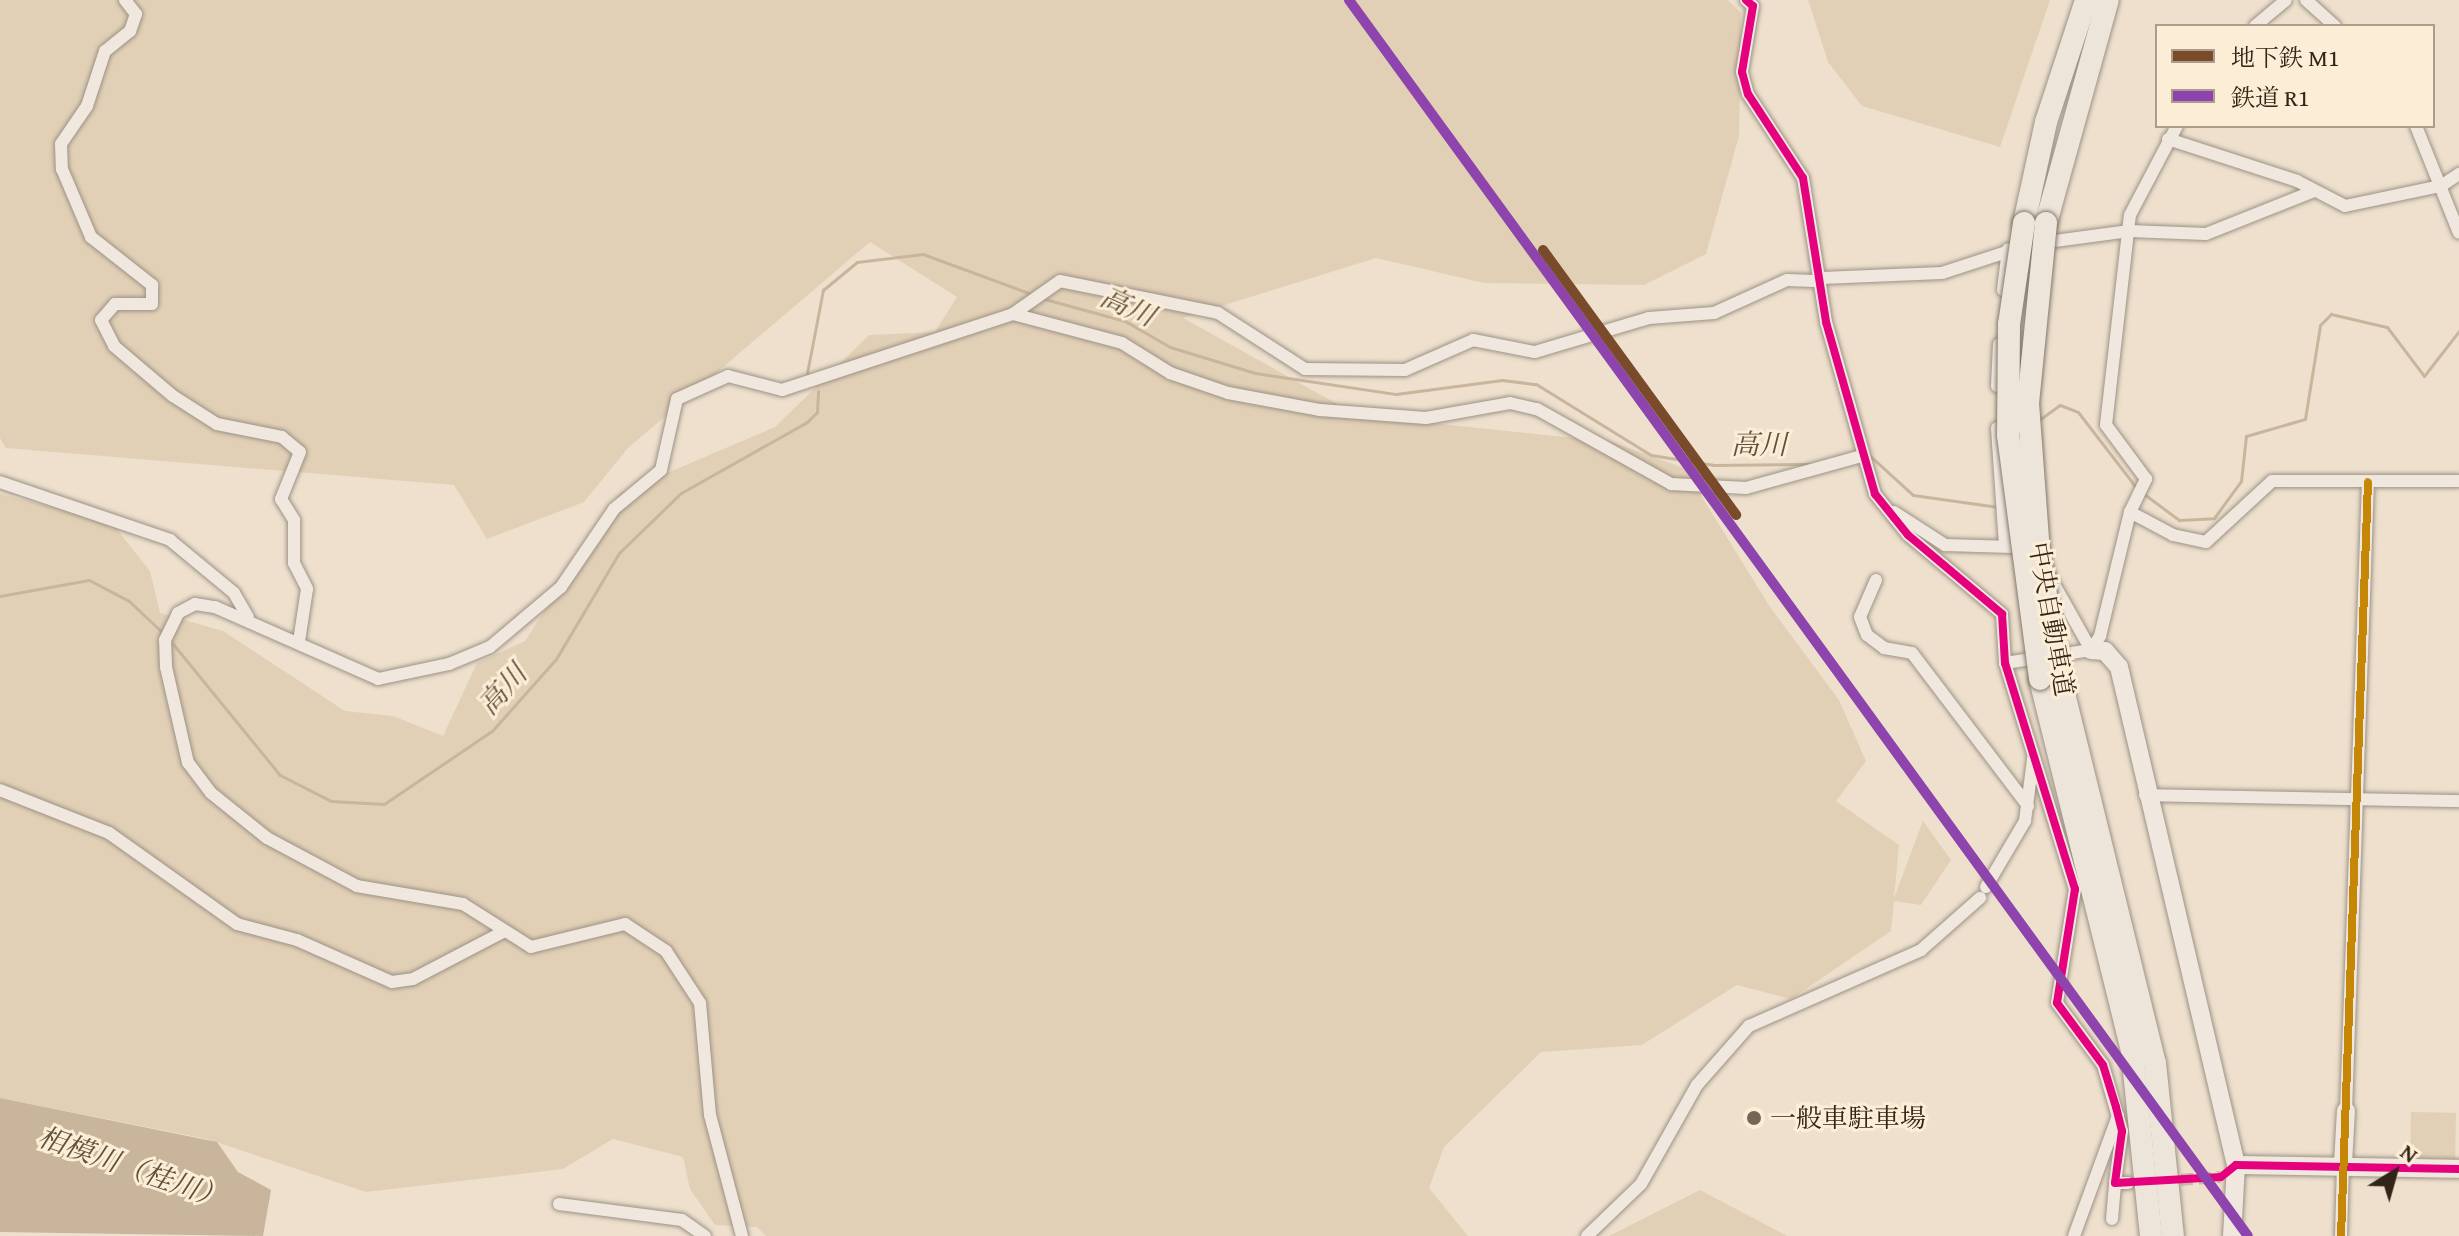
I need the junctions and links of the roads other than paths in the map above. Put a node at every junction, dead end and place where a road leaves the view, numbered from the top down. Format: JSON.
{"nodes":[{"id":1,"x":125,"y":0,"type":"edge"},
{"id":2,"x":1746,"y":0,"type":"edge"},
{"id":3,"x":2086,"y":0,"type":"edge"},
{"id":4,"x":2108,"y":0,"type":"edge"},
{"id":5,"x":2286,"y":0,"type":"edge"},
{"id":6,"x":2306,"y":0,"type":"edge"},
{"id":7,"x":2270,"y":5,"type":"edge"},
{"id":8,"x":2256,"y":24,"type":"edge"},
{"id":9,"x":2333,"y":24,"type":"edge"},
{"id":10,"x":2176,"y":128,"type":"edge"},
{"id":11,"x":2417,"y":128,"type":"edge"},
{"id":12,"x":2168,"y":139,"type":"junction"},
{"id":13,"x":2459,"y":174,"type":"edge"},
{"id":14,"x":2441,"y":186,"type":"junction"},
{"id":15,"x":2314,"y":191,"type":"junction"},
{"id":16,"x":2035,"y":223,"type":"junction"},
{"id":17,"x":2129,"y":231,"type":"junction"},
{"id":18,"x":2459,"y":233,"type":"edge"},
{"id":19,"x":2008,"y":249,"type":"junction"},
{"id":20,"x":1822,"y":280,"type":"junction"},
{"id":21,"x":1013,"y":314,"type":"junction"},
{"id":22,"x":1861,"y":456,"type":"junction"},
{"id":23,"x":2459,"y":481,"type":"edge"},
{"id":24,"x":0,"y":482,"type":"edge"},
{"id":25,"x":2368,"y":482,"type":"junction"},
{"id":26,"x":1875,"y":494,"type":"junction"},
{"id":27,"x":2132,"y":509,"type":"junction"},
{"id":28,"x":2005,"y":546,"type":"junction"},
{"id":29,"x":1876,"y":580,"type":"dead end"},
{"id":30,"x":252,"y":620,"type":"junction"},
{"id":31,"x":299,"y":641,"type":"junction"},
{"id":32,"x":2091,"y":650,"type":"junction"},
{"id":33,"x":2005,"y":663,"type":"junction"},
{"id":34,"x":2050,"y":678,"type":"junction"},
{"id":35,"x":2033,"y":752,"type":"junction"},
{"id":36,"x":0,"y":790,"type":"edge"},
{"id":37,"x":2145,"y":795,"type":"junction"},
{"id":38,"x":2354,"y":797,"type":"junction"},
{"id":39,"x":2459,"y":801,"type":"edge"},
{"id":40,"x":2028,"y":806,"type":"junction"},
{"id":41,"x":503,"y":932,"type":"junction"},
{"id":42,"x":2346,"y":1111,"type":"joint"},
{"id":43,"x":2118,"y":1116,"type":"junction"},
{"id":44,"x":2343,"y":1164,"type":"junction"},
{"id":45,"x":2459,"y":1169,"type":"edge"},
{"id":46,"x":2229,"y":1171,"type":"junction"},
{"id":47,"x":559,"y":1204,"type":"dead end"},
{"id":48,"x":2112,"y":1219,"type":"dead end"},
{"id":49,"x":705,"y":1236,"type":"edge"},
{"id":50,"x":742,"y":1236,"type":"edge"},
{"id":51,"x":1587,"y":1236,"type":"edge"},
{"id":52,"x":2074,"y":1236,"type":"edge"},
{"id":53,"x":2151,"y":1236,"type":"edge"},
{"id":54,"x":2173,"y":1236,"type":"edge"},
{"id":55,"x":2232,"y":1236,"type":"edge"},
{"id":56,"x":2341,"y":1236,"type":"edge"}],
"edges":[{"from":1,"to":31,"type":"street"},
{"from":2,"to":20,"type":"street"},
{"from":3,"to":16,"type":"highway","name":"中央自動車道"},
{"from":4,"to":16,"type":"highway","name":"中央自動車道"},
{"from":5,"to":7,"type":"street"},
{"from":6,"to":9,"type":"street"},
{"from":7,"to":8,"type":"street"},
{"from":10,"to":12,"type":"street"},
{"from":11,"to":14,"type":"street"},
{"from":12,"to":15,"type":"street"},
{"from":12,"to":17,"type":"street"},
{"from":13,"to":14,"type":"street"},
{"from":14,"to":15,"type":"street"},
{"from":14,"to":18,"type":"street"},
{"from":15,"to":17,"type":"street"},
{"from":16,"to":34,"type":"highway","name":"中央自動車道","bridge":true},
{"from":17,"to":19,"type":"street"},
{"from":17,"to":27,"type":"street"},
{"from":19,"to":20,"type":"street"},
{"from":19,"to":28,"type":"street"},
{"from":20,"to":21,"type":"street"},
{"from":20,"to":22,"type":"street"},
{"from":21,"to":22,"type":"street"},
{"from":21,"to":31,"type":"street"},
{"from":22,"to":26,"type":"street"},
{"from":23,"to":25,"type":"street"},
{"from":24,"to":30,"type":"street"},
{"from":25,"to":27,"type":"street"},
{"from":25,"to":38,"type":"street"},
{"from":26,"to":28,"type":"street"},
{"from":26,"to":33,"type":"street"},
{"from":27,"to":32,"type":"street"},
{"from":28,"to":32,"type":"street"},
{"from":29,"to":40,"type":"street"},
{"from":30,"to":31,"type":"street"},
{"from":30,"to":41,"type":"street"},
{"from":32,"to":33,"type":"street"},
{"from":32,"to":37,"type":"street"},
{"from":33,"to":35,"type":"street"},
{"from":34,"to":53,"type":"highway","name":"中央自動車道"},
{"from":34,"to":54,"type":"highway","name":"中央自動車道"},
{"from":35,"to":40,"type":"street"},
{"from":35,"to":43,"type":"street"},
{"from":36,"to":41,"type":"street"},
{"from":37,"to":38,"type":"street"},
{"from":37,"to":46,"type":"street"},
{"from":38,"to":39,"type":"street"},
{"from":38,"to":42,"type":"street"},
{"from":40,"to":51,"type":"street"},
{"from":41,"to":50,"type":"street"},
{"from":42,"to":44,"type":"street"},
{"from":43,"to":48,"type":"street"},
{"from":43,"to":52,"type":"street"},
{"from":44,"to":45,"type":"street"},
{"from":44,"to":46,"type":"street"},
{"from":44,"to":56,"type":"street"},
{"from":46,"to":55,"type":"street"},
{"from":47,"to":49,"type":"street"}]}
